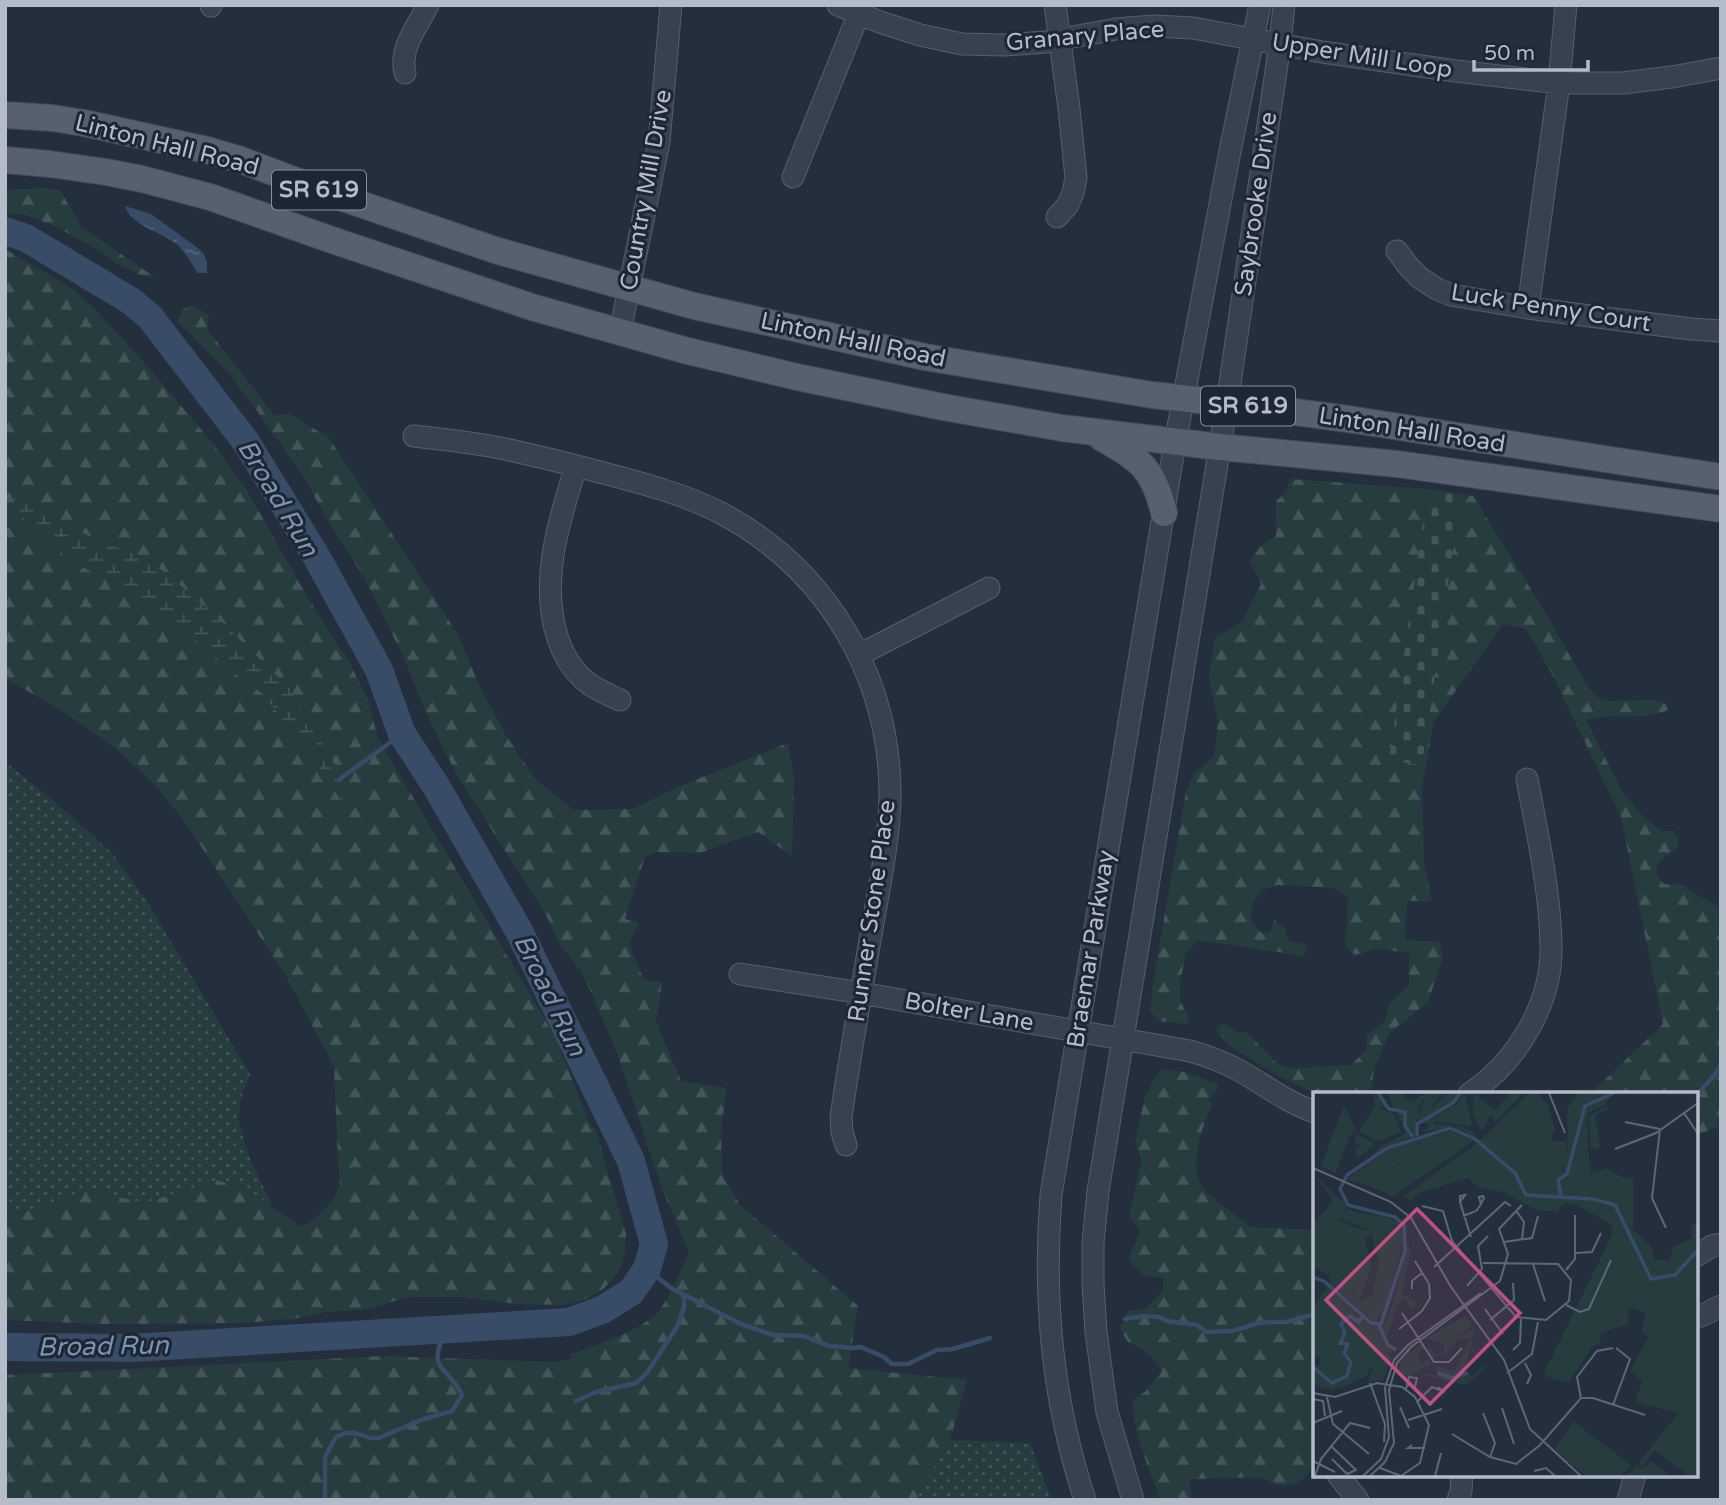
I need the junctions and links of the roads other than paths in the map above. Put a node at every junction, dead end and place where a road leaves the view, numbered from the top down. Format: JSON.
{"nodes":[{"id":1,"x":428,"y":5,"type":"edge"},
{"id":2,"x":671,"y":5,"type":"edge"},
{"id":3,"x":838,"y":5,"type":"edge"},
{"id":4,"x":1055,"y":5,"type":"edge"},
{"id":5,"x":1260,"y":5,"type":"edge"},
{"id":6,"x":1284,"y":5,"type":"edge"},
{"id":7,"x":1566,"y":5,"type":"edge"},
{"id":8,"x":859,"y":13,"type":"junction"},
{"id":9,"x":1059,"y":40,"type":"junction"},
{"id":10,"x":1253,"y":40,"type":"junction"},
{"id":11,"x":1280,"y":44,"type":"junction"},
{"id":12,"x":1721,"y":68,"type":"edge"},
{"id":13,"x":405,"y":73,"type":"dead end"},
{"id":14,"x":1559,"y":83,"type":"junction"},
{"id":15,"x":5,"y":115,"type":"edge"},
{"id":16,"x":5,"y":160,"type":"edge"},
{"id":17,"x":793,"y":177,"type":"dead end"},
{"id":18,"x":1057,"y":217,"type":"dead end"},
{"id":19,"x":1397,"y":251,"type":"dead end"},
{"id":20,"x":628,"y":289,"type":"junction"},
{"id":21,"x":1528,"y":308,"type":"junction"},
{"id":22,"x":1721,"y":331,"type":"edge"},
{"id":23,"x":620,"y":332,"type":"junction"},
{"id":24,"x":1184,"y":399,"type":"junction"},
{"id":25,"x":1227,"y":403,"type":"junction"},
{"id":26,"x":1091,"y":432,"type":"junction"},
{"id":27,"x":414,"y":436,"type":"dead end"},
{"id":28,"x":1175,"y":443,"type":"junction"},
{"id":29,"x":1220,"y":447,"type":"junction"},
{"id":30,"x":576,"y":466,"type":"junction"},
{"id":31,"x":1721,"y":477,"type":"edge"},
{"id":32,"x":1721,"y":509,"type":"edge"},
{"id":33,"x":1164,"y":513,"type":"junction"},
{"id":34,"x":989,"y":588,"type":"dead end"},
{"id":35,"x":859,"y":655,"type":"junction"},
{"id":36,"x":621,"y":700,"type":"dead end"},
{"id":37,"x":1527,"y":779,"type":"dead end"},
{"id":38,"x":740,"y":974,"type":"dead end"},
{"id":39,"x":861,"y":993,"type":"junction"},
{"id":40,"x":1077,"y":1031,"type":"junction"},
{"id":41,"x":1122,"y":1038,"type":"junction"},
{"id":42,"x":1472,"y":1092,"type":"edge"},
{"id":43,"x":1313,"y":1111,"type":"edge"},
{"id":44,"x":846,"y":1145,"type":"dead end"},
{"id":45,"x":1721,"y":1244,"type":"edge"},
{"id":46,"x":1698,"y":1255,"type":"edge"},
{"id":47,"x":1721,"y":1306,"type":"edge"},
{"id":48,"x":1698,"y":1317,"type":"edge"},
{"id":49,"x":1340,"y":1477,"type":"edge"},
{"id":50,"x":1461,"y":1477,"type":"edge"},
{"id":51,"x":1635,"y":1477,"type":"edge"},
{"id":52,"x":1085,"y":1500,"type":"edge"},
{"id":53,"x":1133,"y":1500,"type":"edge"},
{"id":54,"x":1358,"y":1500,"type":"edge"},
{"id":55,"x":1458,"y":1500,"type":"edge"},
{"id":56,"x":1629,"y":1500,"type":"edge"}],
"edges":[{"from":1,"to":13,"type":"street"},
{"from":2,"to":20,"type":"street","name":"Country Mill Drive"},
{"from":3,"to":8,"type":"street","name":"Granary Place"},
{"from":4,"to":9,"type":"street"},
{"from":5,"to":10,"type":"street","name":"Saybrooke Drive"},
{"from":6,"to":11,"type":"street","name":"Saybrooke Drive"},
{"from":7,"to":14,"type":"street"},
{"from":8,"to":9,"type":"street","name":"Granary Place"},
{"from":8,"to":17,"type":"street"},
{"from":9,"to":10,"type":"street","name":"Granary Place"},
{"from":9,"to":18,"type":"street"},
{"from":10,"to":11,"type":"street","name":"Upper Mill Loop"},
{"from":10,"to":24,"type":"street","name":"Saybrooke Drive"},
{"from":11,"to":14,"type":"street","name":"Upper Mill Loop"},
{"from":11,"to":25,"type":"street","name":"Saybrooke Drive"},
{"from":12,"to":14,"type":"street","name":"Upper Mill Loop"},
{"from":14,"to":21,"type":"street"},
{"from":15,"to":20,"type":"main road","name":"Linton Hall Road","number":"SR 619"},
{"from":16,"to":23,"type":"main road","name":"Linton Hall Road","number":"SR 619"},
{"from":19,"to":21,"type":"street","name":"Luck Penny Court"},
{"from":20,"to":23,"type":"street","name":"Country Mill Drive"},
{"from":20,"to":24,"type":"main road","name":"Linton Hall Road","number":"SR 619"},
{"from":21,"to":22,"type":"street","name":"Luck Penny Court"},
{"from":23,"to":26,"type":"main road","name":"Linton Hall Road","number":"SR 619"},
{"from":24,"to":25,"type":"main road","name":"Linton Hall Road","number":"SR 619"},
{"from":24,"to":28,"type":"street","name":"Braemar Parkway"},
{"from":25,"to":29,"type":"street","name":"Braemar Parkway"},
{"from":25,"to":31,"type":"main road","name":"Linton Hall Road","number":"SR 619"},
{"from":26,"to":28,"type":"main road","name":"Linton Hall Road","number":"SR 619"},
{"from":26,"to":33,"type":"main road"},
{"from":27,"to":30,"type":"street","name":"Runner Stone Place"},
{"from":28,"to":29,"type":"main road","name":"Linton Hall Road","number":"SR 619"},
{"from":28,"to":33,"type":"street","name":"Braemar Parkway"},
{"from":29,"to":32,"type":"main road","name":"Linton Hall Road","number":"SR 619"},
{"from":29,"to":41,"type":"street","name":"Braemar Parkway"},
{"from":30,"to":35,"type":"street","name":"Runner Stone Place"},
{"from":30,"to":36,"type":"street"},
{"from":33,"to":40,"type":"street","name":"Braemar Parkway"},
{"from":34,"to":35,"type":"street"},
{"from":35,"to":39,"type":"street","name":"Runner Stone Place"},
{"from":37,"to":42,"type":"street"},
{"from":38,"to":39,"type":"street","name":"Bolter Lane"},
{"from":39,"to":40,"type":"street","name":"Bolter Lane"},
{"from":39,"to":44,"type":"street","name":"Runner Stone Place"},
{"from":40,"to":41,"type":"street","name":"Bolter Lane"},
{"from":40,"to":52,"type":"street","name":"Braemar Parkway"},
{"from":41,"to":43,"type":"street","name":"Bolter Lane"},
{"from":41,"to":53,"type":"street","name":"Braemar Parkway"},
{"from":45,"to":46,"type":"street"},
{"from":47,"to":48,"type":"street"},
{"from":49,"to":54,"type":"street"},
{"from":50,"to":55,"type":"street"},
{"from":51,"to":56,"type":"street"}]}
